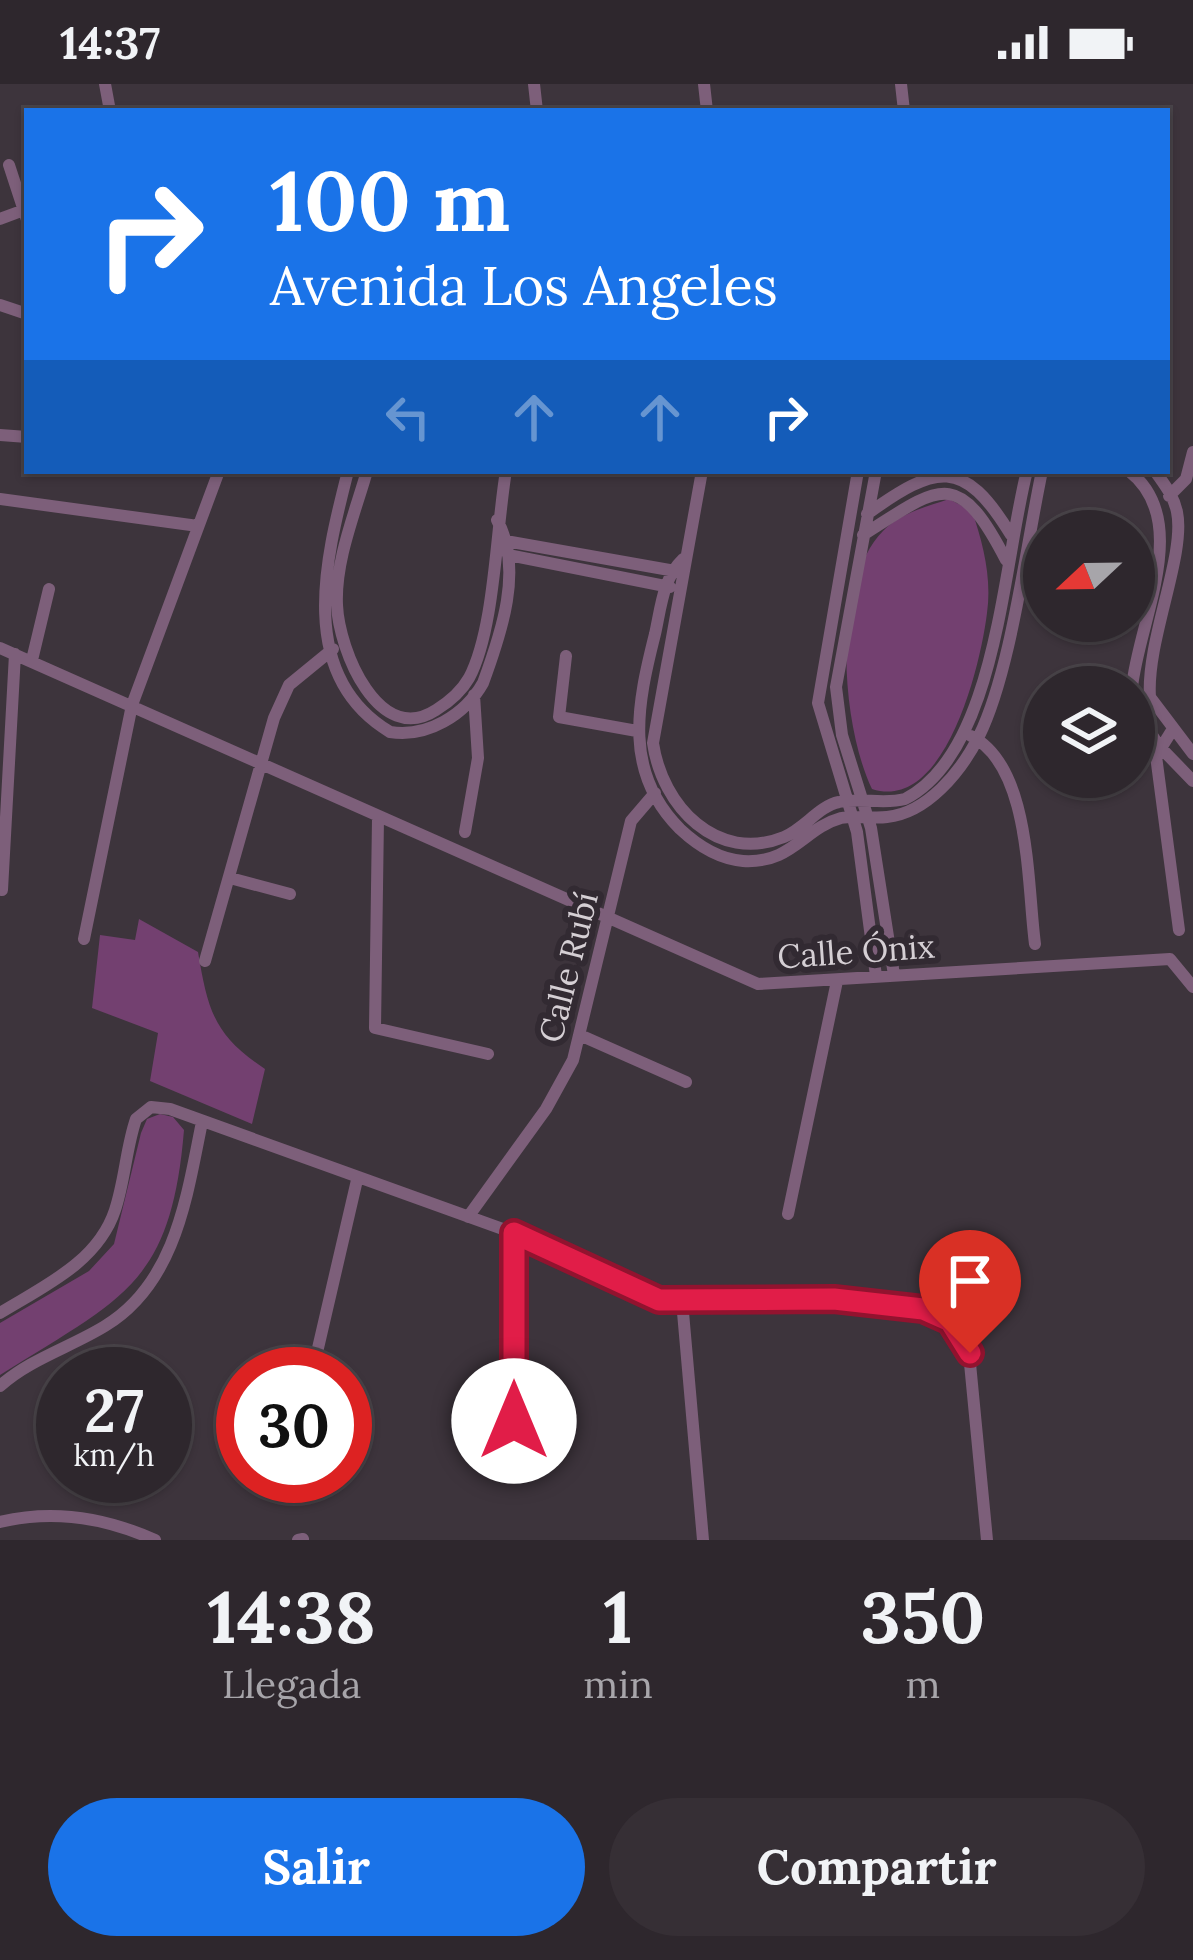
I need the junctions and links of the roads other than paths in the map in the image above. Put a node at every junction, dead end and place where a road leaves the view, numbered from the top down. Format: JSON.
{"nodes":[{"id":1,"x":9,"y":165,"type":"dead end"},
{"id":2,"x":24,"y":212,"type":"edge"},
{"id":3,"x":1193,"y":452,"type":"edge"},
{"id":4,"x":218,"y":474,"type":"edge"},
{"id":5,"x":347,"y":474,"type":"edge"},
{"id":6,"x":367,"y":474,"type":"edge"},
{"id":7,"x":505,"y":474,"type":"edge"},
{"id":8,"x":701,"y":474,"type":"edge"},
{"id":9,"x":857,"y":474,"type":"edge"},
{"id":10,"x":875,"y":474,"type":"edge"},
{"id":11,"x":1026,"y":474,"type":"edge"},
{"id":12,"x":1041,"y":474,"type":"edge"},
{"id":13,"x":1132,"y":474,"type":"edge"},
{"id":14,"x":1157,"y":474,"type":"edge"},
{"id":15,"x":1172,"y":495,"type":"junction"},
{"id":16,"x":0,"y":499,"type":"edge"},
{"id":17,"x":1158,"y":504,"type":"junction"},
{"id":18,"x":1033,"y":510,"type":"edge"},
{"id":19,"x":868,"y":513,"type":"junction"},
{"id":20,"x":497,"y":520,"type":"junction"},
{"id":21,"x":198,"y":526,"type":"junction"},
{"id":22,"x":846,"y":529,"type":"junction"},
{"id":23,"x":1010,"y":534,"type":"junction"},
{"id":24,"x":862,"y":536,"type":"junction"},
{"id":25,"x":493,"y":545,"type":"junction"},
{"id":26,"x":509,"y":548,"type":"junction"},
{"id":27,"x":842,"y":549,"type":"junction"},
{"id":28,"x":1023,"y":557,"type":"joint"},
{"id":29,"x":1006,"y":560,"type":"junction"},
{"id":30,"x":680,"y":568,"type":"junction"},
{"id":31,"x":1018,"y":583,"type":"junction"},
{"id":32,"x":666,"y":586,"type":"junction"},
{"id":33,"x":49,"y":589,"type":"dead end"},
{"id":34,"x":683,"y":589,"type":"junction"},
{"id":35,"x":345,"y":643,"type":"junction"},
{"id":36,"x":0,"y":648,"type":"edge"},
{"id":37,"x":331,"y":650,"type":"junction"},
{"id":38,"x":15,"y":654,"type":"junction"},
{"id":39,"x":566,"y":656,"type":"dead end"},
{"id":40,"x":32,"y":660,"type":"junction"},
{"id":41,"x":1136,"y":666,"type":"edge"},
{"id":42,"x":470,"y":690,"type":"junction"},
{"id":43,"x":132,"y":705,"type":"junction"},
{"id":44,"x":637,"y":731,"type":"junction"},
{"id":45,"x":1171,"y":732,"type":"junction"},
{"id":46,"x":971,"y":736,"type":"junction"},
{"id":47,"x":1155,"y":740,"type":"edge"},
{"id":48,"x":1159,"y":746,"type":"junction"},
{"id":49,"x":1193,"y":754,"type":"edge"},
{"id":50,"x":260,"y":763,"type":"junction"},
{"id":51,"x":1193,"y":781,"type":"edge"},
{"id":52,"x":664,"y":786,"type":"junction"},
{"id":53,"x":651,"y":795,"type":"junction"},
{"id":54,"x":845,"y":801,"type":"junction"},
{"id":55,"x":864,"y":802,"type":"junction"},
{"id":56,"x":378,"y":818,"type":"junction"},
{"id":57,"x":852,"y":818,"type":"junction"},
{"id":58,"x":868,"y":818,"type":"junction"},
{"id":59,"x":464,"y":832,"type":"dead end"},
{"id":60,"x":230,"y":878,"type":"junction"},
{"id":61,"x":2,"y":890,"type":"edge"},
{"id":62,"x":290,"y":894,"type":"dead end"},
{"id":63,"x":610,"y":920,"type":"junction"},
{"id":64,"x":1179,"y":930,"type":"dead end"},
{"id":65,"x":84,"y":939,"type":"dead end"},
{"id":66,"x":1035,"y":944,"type":"dead end"},
{"id":67,"x":205,"y":961,"type":"dead end"},
{"id":68,"x":894,"y":975,"type":"junction"},
{"id":69,"x":876,"y":976,"type":"junction"},
{"id":70,"x":837,"y":981,"type":"junction"},
{"id":71,"x":1193,"y":987,"type":"edge"},
{"id":72,"x":582,"y":1036,"type":"junction"},
{"id":73,"x":488,"y":1054,"type":"dead end"},
{"id":74,"x":686,"y":1082,"type":"dead end"},
{"id":75,"x":202,"y":1122,"type":"junction"},
{"id":76,"x":357,"y":1180,"type":"junction"},
{"id":77,"x":788,"y":1214,"type":"dead end"},
{"id":78,"x":469,"y":1217,"type":"junction"},
{"id":79,"x":514,"y":1233,"type":"junction"},
{"id":80,"x":682,"y":1300,"type":"junction"},
{"id":81,"x":0,"y":1313,"type":"edge"},
{"id":82,"x":318,"y":1347,"type":"edge"},
{"id":83,"x":0,"y":1386,"type":"edge"},
{"id":84,"x":514,"y":1468,"type":"dead end"},
{"id":85,"x":0,"y":1522,"type":"edge"},
{"id":86,"x":155,"y":1540,"type":"edge"},
{"id":87,"x":703,"y":1540,"type":"edge"},
{"id":88,"x":987,"y":1540,"type":"edge"}],
"edges":[{"from":1,"to":2,"type":"street"},
{"from":3,"to":15,"type":"street"},
{"from":4,"to":21,"type":"street"},
{"from":5,"to":37,"type":"street"},
{"from":6,"to":35,"type":"street"},
{"from":7,"to":20,"type":"street"},
{"from":8,"to":30,"type":"street"},
{"from":9,"to":22,"type":"street"},
{"from":10,"to":19,"type":"street"},
{"from":11,"to":23,"type":"street"},
{"from":12,"to":18,"type":"street"},
{"from":13,"to":17,"type":"street"},
{"from":14,"to":15,"type":"street"},
{"from":15,"to":17,"type":"street"},
{"from":15,"to":45,"type":"street"},
{"from":16,"to":21,"type":"street"},
{"from":17,"to":41,"type":"street"},
{"from":19,"to":22,"type":"street"},
{"from":19,"to":23,"type":"street"},
{"from":19,"to":24,"type":"street"},
{"from":20,"to":25,"type":"street"},
{"from":20,"to":26,"type":"street"},
{"from":21,"to":43,"type":"street"},
{"from":22,"to":27,"type":"street"},
{"from":23,"to":28,"type":"street"},
{"from":23,"to":29,"type":"street"},
{"from":24,"to":27,"type":"street"},
{"from":24,"to":29,"type":"street"},
{"from":24,"to":55,"type":"street"},
{"from":25,"to":26,"type":"street"},
{"from":25,"to":42,"type":"street"},
{"from":26,"to":30,"type":"street"},
{"from":26,"to":32,"type":"street"},
{"from":26,"to":42,"type":"street"},
{"from":27,"to":54,"type":"street"},
{"from":28,"to":31,"type":"street"},
{"from":29,"to":31,"type":"street"},
{"from":29,"to":46,"type":"street"},
{"from":30,"to":32,"type":"street"},
{"from":30,"to":34,"type":"street"},
{"from":31,"to":46,"type":"street"},
{"from":32,"to":34,"type":"street"},
{"from":32,"to":44,"type":"street"},
{"from":33,"to":40,"type":"street"},
{"from":34,"to":52,"type":"street"},
{"from":35,"to":37,"type":"street"},
{"from":35,"to":42,"type":"street"},
{"from":36,"to":38,"type":"street","name":"Calle Ónix"},
{"from":37,"to":42,"type":"street"},
{"from":37,"to":50,"type":"street"},
{"from":38,"to":40,"type":"street","name":"Calle Ónix"},
{"from":38,"to":61,"type":"street"},
{"from":39,"to":44,"type":"street"},
{"from":40,"to":43,"type":"street","name":"Calle Ónix"},
{"from":42,"to":59,"type":"street"},
{"from":43,"to":50,"type":"street","name":"Calle Ónix"},
{"from":43,"to":65,"type":"street"},
{"from":44,"to":53,"type":"street"},
{"from":45,"to":48,"type":"street"},
{"from":45,"to":49,"type":"street"},
{"from":46,"to":55,"type":"street"},
{"from":46,"to":58,"type":"street"},
{"from":46,"to":66,"type":"street"},
{"from":47,"to":48,"type":"street"},
{"from":48,"to":51,"type":"street"},
{"from":48,"to":64,"type":"street"},
{"from":50,"to":56,"type":"street","name":"Calle Ónix"},
{"from":50,"to":60,"type":"street"},
{"from":52,"to":53,"type":"street","name":"Calle Rubí"},
{"from":52,"to":54,"type":"street"},
{"from":53,"to":57,"type":"street"},
{"from":53,"to":63,"type":"street","name":"Calle Rubí"},
{"from":54,"to":55,"type":"street"},
{"from":54,"to":57,"type":"street"},
{"from":55,"to":58,"type":"street"},
{"from":56,"to":63,"type":"street","name":"Calle Ónix"},
{"from":56,"to":73,"type":"street"},
{"from":57,"to":58,"type":"street"},
{"from":57,"to":69,"type":"street"},
{"from":58,"to":68,"type":"street"},
{"from":60,"to":62,"type":"street"},
{"from":60,"to":67,"type":"street"},
{"from":63,"to":70,"type":"street","name":"Calle Ónix"},
{"from":63,"to":72,"type":"street","name":"Calle Rubí"},
{"from":68,"to":69,"type":"street","name":"Calle Ónix"},
{"from":68,"to":71,"type":"street","name":"Calle Ónix"},
{"from":69,"to":70,"type":"street","name":"Calle Ónix"},
{"from":70,"to":77,"type":"street"},
{"from":72,"to":74,"type":"street"},
{"from":72,"to":78,"type":"street","name":"Calle Rubí"},
{"from":75,"to":76,"type":"street"},
{"from":75,"to":81,"type":"street"},
{"from":75,"to":83,"type":"street"},
{"from":76,"to":78,"type":"street"},
{"from":76,"to":82,"type":"street"},
{"from":78,"to":79,"type":"street"},
{"from":79,"to":80,"type":"street"},
{"from":79,"to":84,"type":"street"},
{"from":80,"to":87,"type":"street"},
{"from":80,"to":88,"type":"street"},
{"from":85,"to":86,"type":"street"}]}
